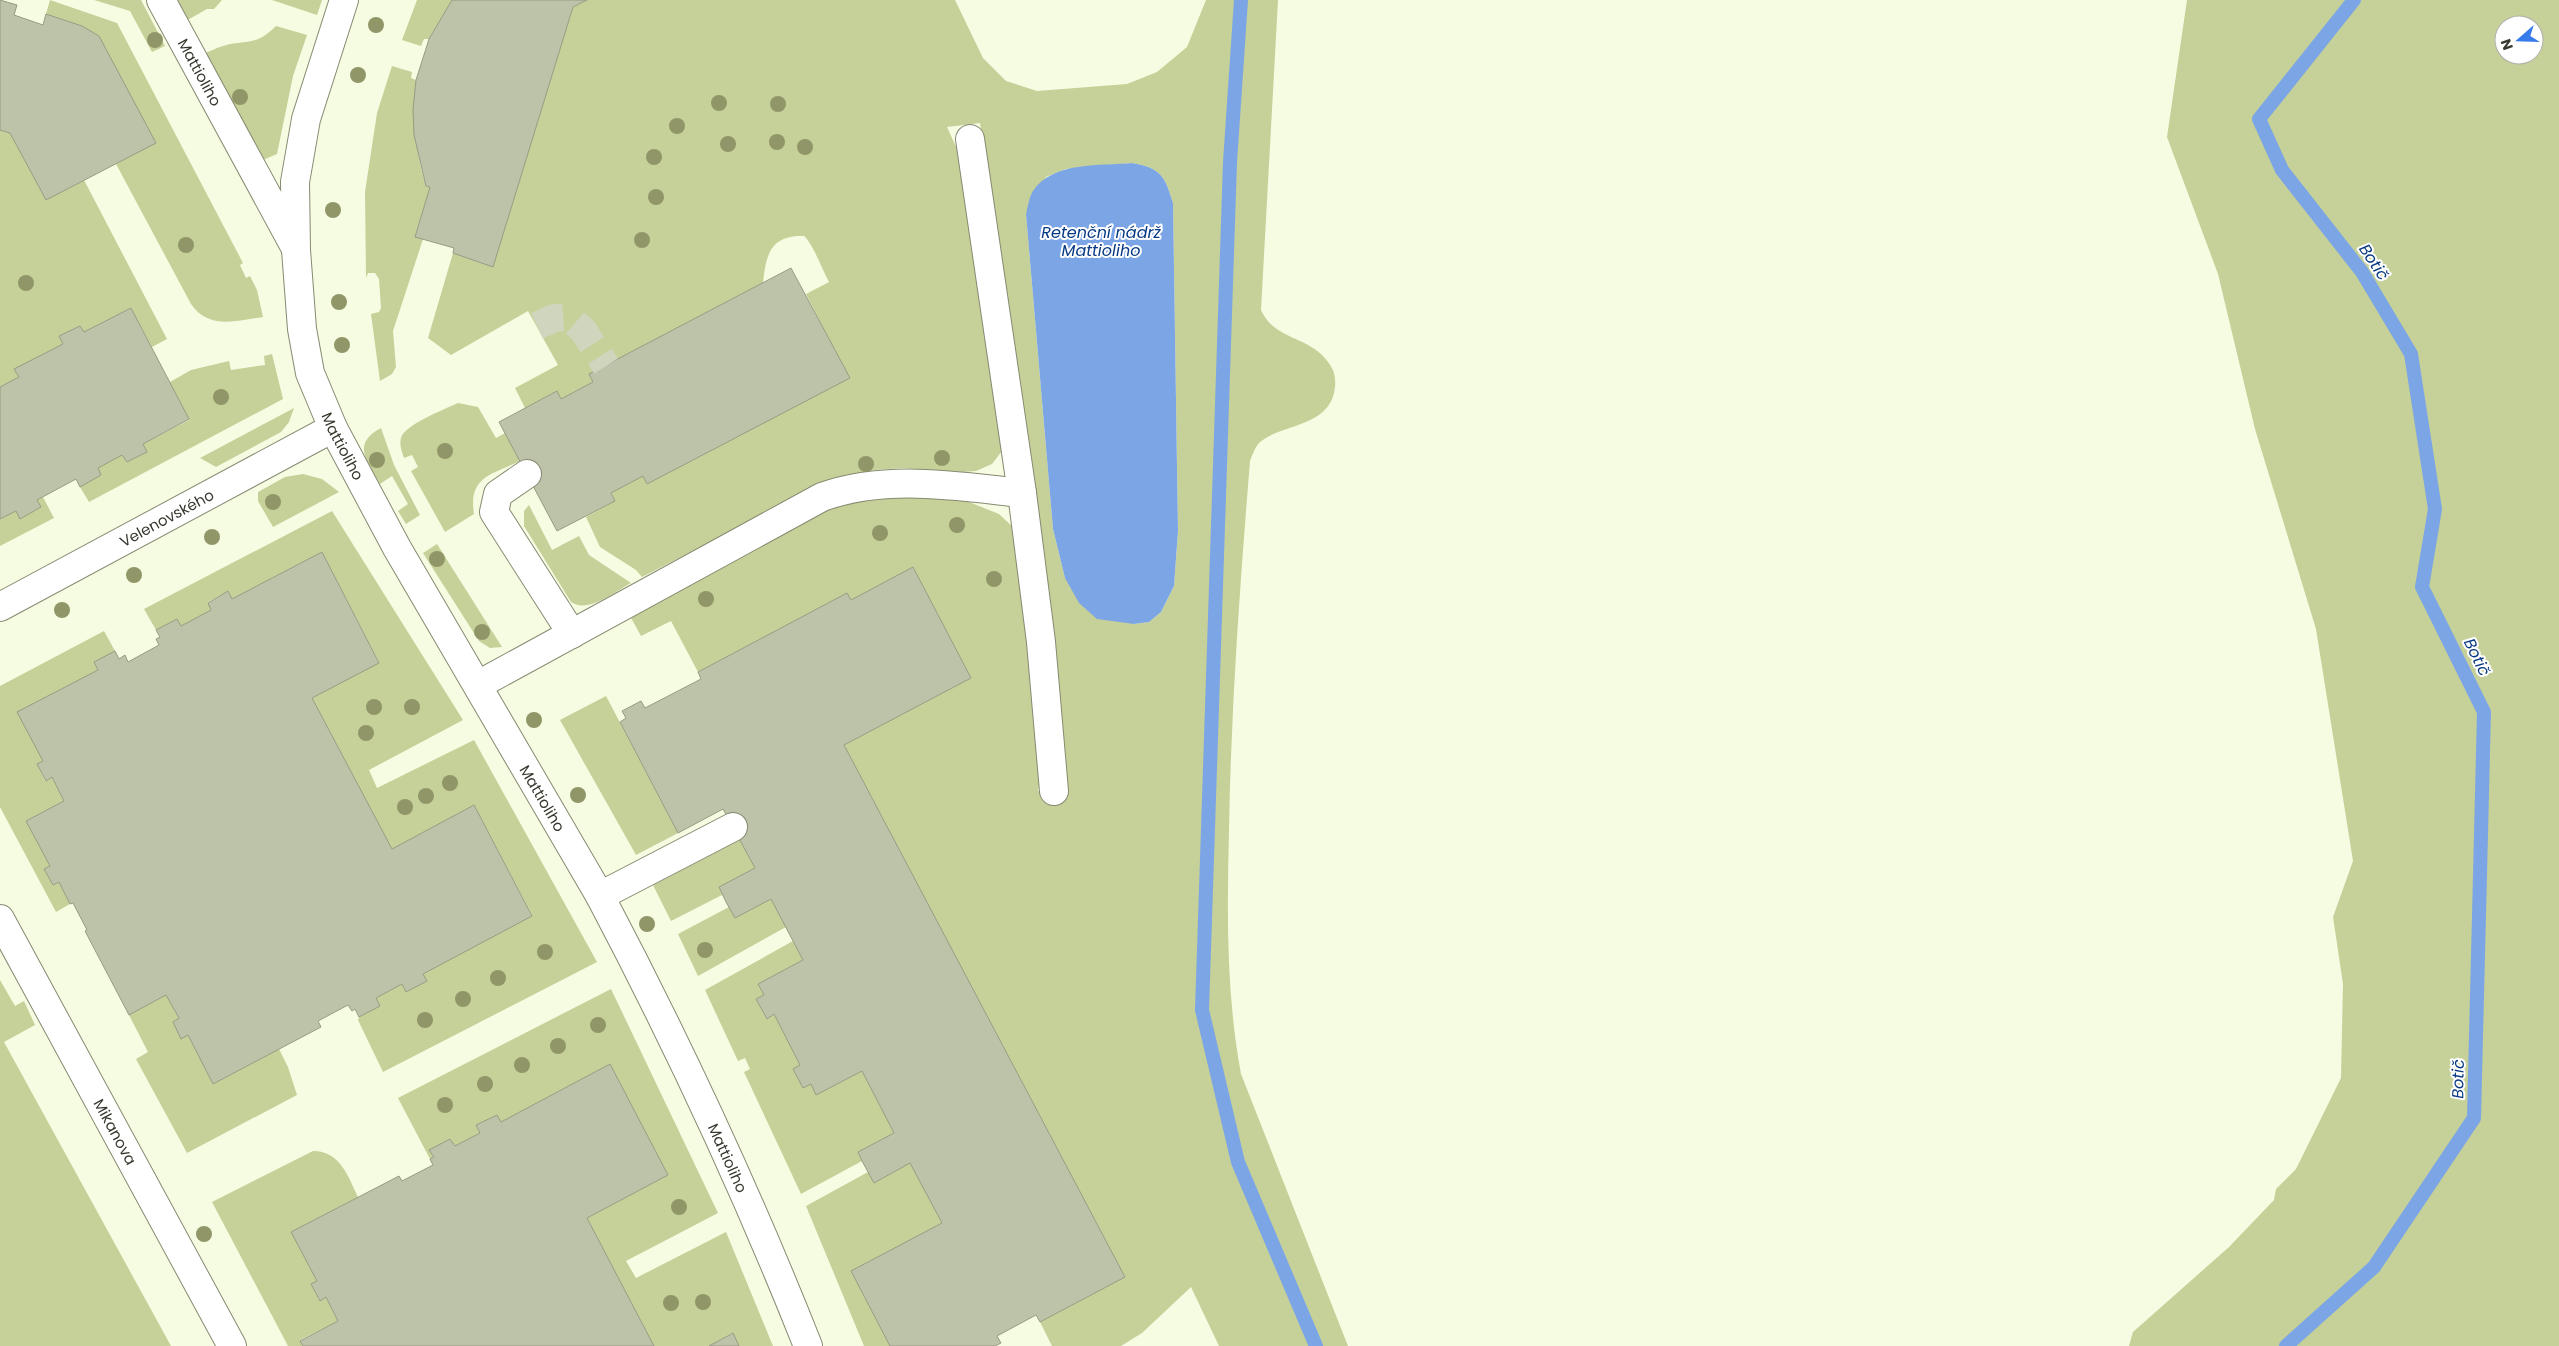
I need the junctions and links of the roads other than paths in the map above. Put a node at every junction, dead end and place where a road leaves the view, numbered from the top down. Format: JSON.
{"nodes":[{"id":1,"x":161,"y":0,"type":"edge"},
{"id":2,"x":344,"y":0,"type":"edge"},
{"id":3,"x":970,"y":139,"type":"dead end"},
{"id":4,"x":296,"y":250,"type":"junction"},
{"id":5,"x":333,"y":428,"type":"junction"},
{"id":6,"x":526,"y":474,"type":"dead end"},
{"id":7,"x":1022,"y":493,"type":"junction"},
{"id":8,"x":0,"y":607,"type":"edge"},
{"id":9,"x":572,"y":634,"type":"junction"},
{"id":10,"x":478,"y":685,"type":"junction"},
{"id":11,"x":1054,"y":791,"type":"dead end"},
{"id":12,"x":733,"y":828,"type":"dead end"},
{"id":13,"x":600,"y":896,"type":"junction"},
{"id":14,"x":0,"y":919,"type":"edge"},
{"id":15,"x":232,"y":1346,"type":"edge"},
{"id":16,"x":808,"y":1346,"type":"edge"}],
"edges":[{"from":1,"to":4,"type":"street","name":"Mattioliho"},
{"from":2,"to":4,"type":"street","name":"Mattioliho"},
{"from":3,"to":7,"type":"street"},
{"from":4,"to":5,"type":"street","name":"Mattioliho"},
{"from":5,"to":8,"type":"street","name":"Velenovského"},
{"from":5,"to":10,"type":"street","name":"Mattioliho"},
{"from":6,"to":9,"type":"street"},
{"from":7,"to":9,"type":"street"},
{"from":7,"to":11,"type":"street"},
{"from":9,"to":10,"type":"street"},
{"from":10,"to":13,"type":"street","name":"Mattioliho"},
{"from":12,"to":13,"type":"street"},
{"from":13,"to":16,"type":"street","name":"Mattioliho"},
{"from":14,"to":15,"type":"street","name":"Mikanova"}]}
